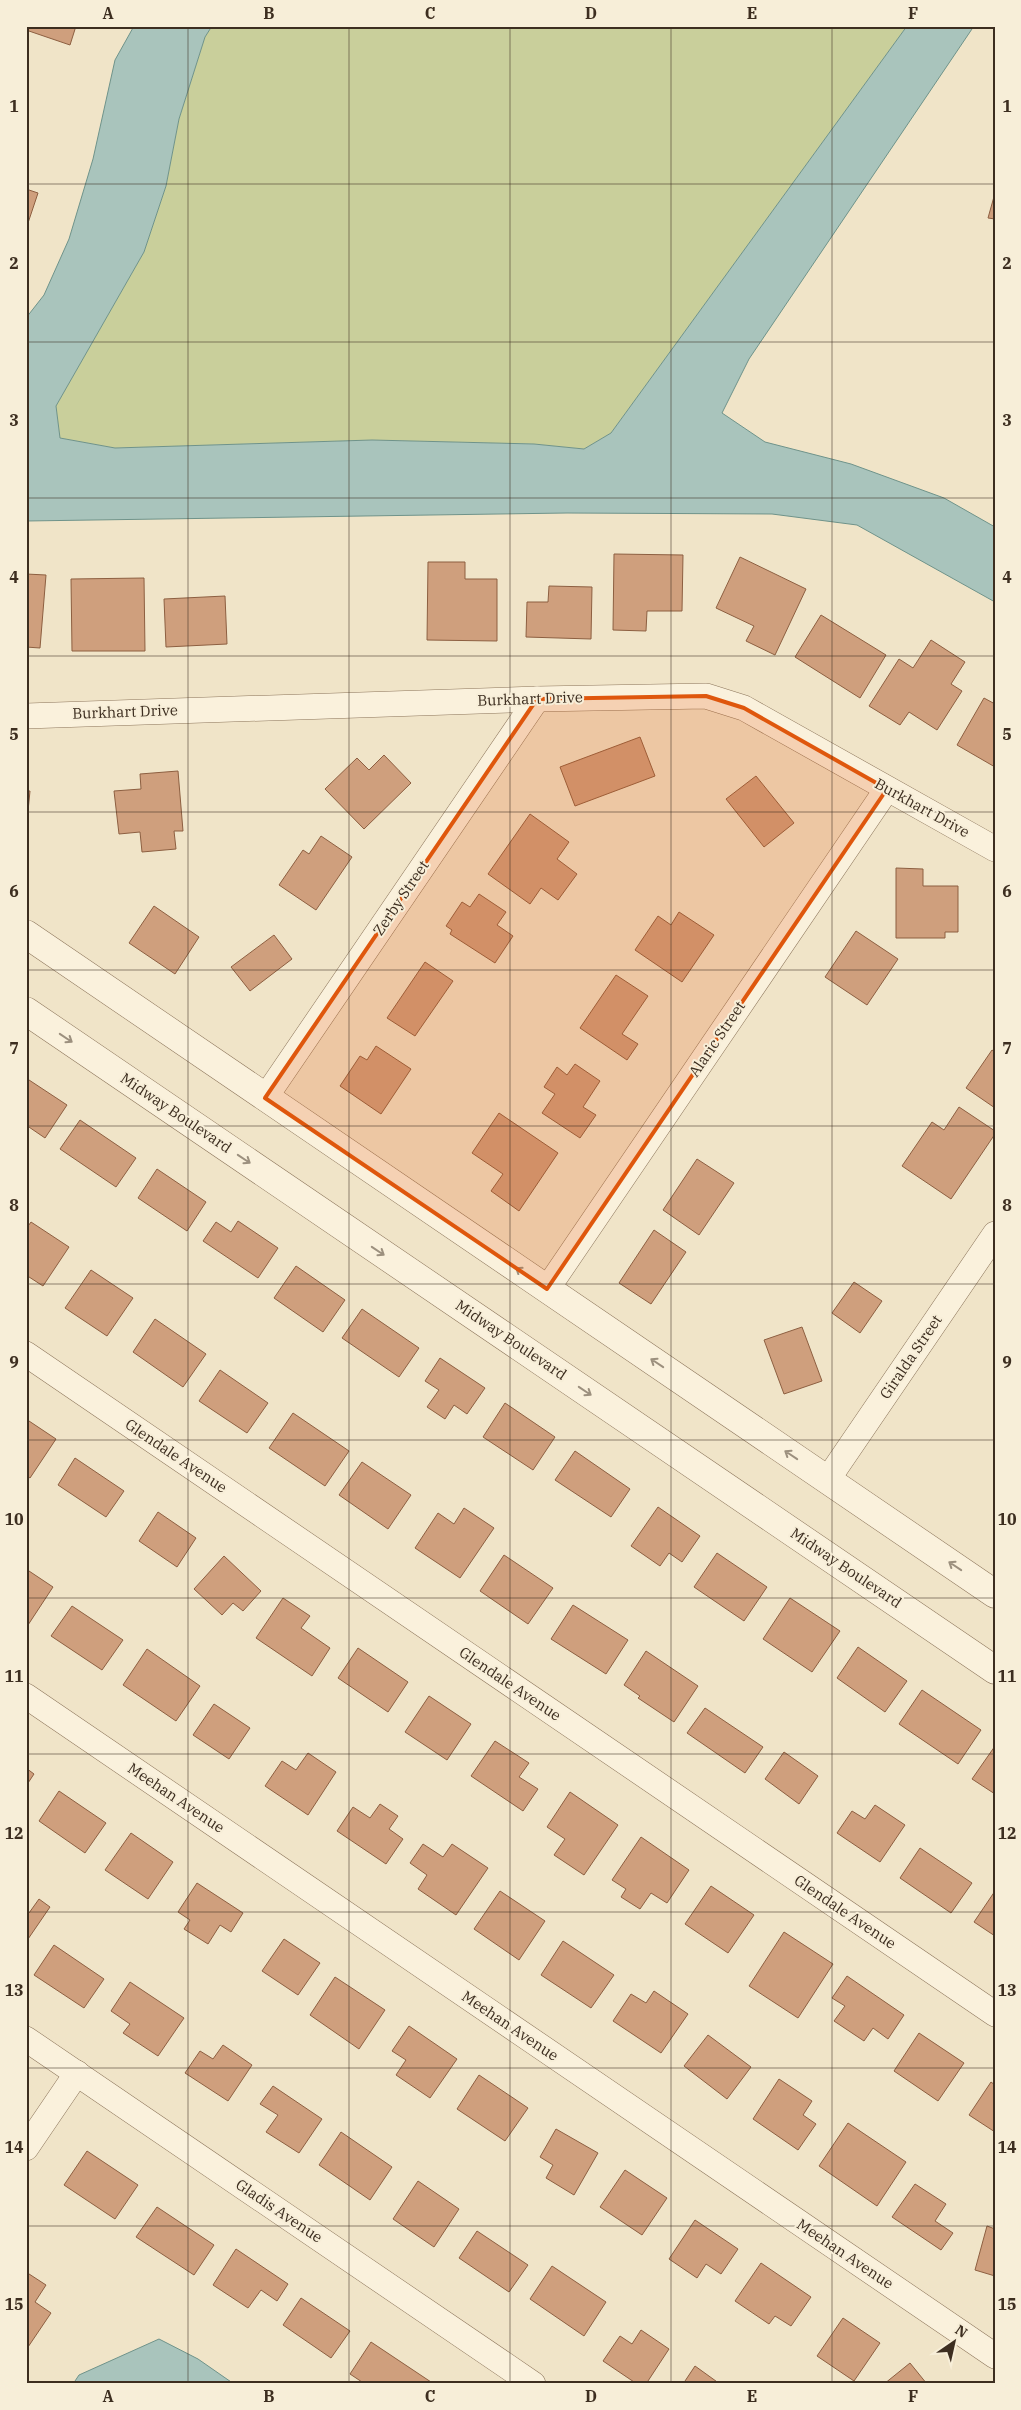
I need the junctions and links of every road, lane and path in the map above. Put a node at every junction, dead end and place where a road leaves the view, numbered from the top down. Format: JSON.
{"nodes":[{"id":1,"x":538,"y":699,"type":"junction"},
{"id":2,"x":26,"y":716,"type":"edge"},
{"id":3,"x":887,"y":789,"type":"junction"},
{"id":4,"x":995,"y":849,"type":"edge"},
{"id":5,"x":26,"y":934,"type":"edge"},
{"id":6,"x":26,"y":1011,"type":"edge"},
{"id":7,"x":265,"y":1098,"type":"junction"},
{"id":8,"x":995,"y":1234,"type":"edge"},
{"id":9,"x":547,"y":1289,"type":"junction"},
{"id":10,"x":26,"y":1354,"type":"edge"},
{"id":11,"x":828,"y":1479,"type":"junction"},
{"id":12,"x":995,"y":1594,"type":"edge"},
{"id":13,"x":995,"y":1670,"type":"edge"},
{"id":14,"x":26,"y":1696,"type":"edge"},
{"id":15,"x":995,"y":2014,"type":"edge"},
{"id":16,"x":26,"y":2039,"type":"edge"},
{"id":17,"x":77,"y":2073,"type":"junction"},
{"id":18,"x":26,"y":2148,"type":"edge"},
{"id":19,"x":995,"y":2356,"type":"edge"},
{"id":20,"x":532,"y":2384,"type":"edge"}],
"edges":[{"from":1,"to":2,"type":"street","name":"Burkhart Drive"},
{"from":1,"to":3,"type":"street","name":"Burkhart Drive"},
{"from":1,"to":7,"type":"street","name":"Zerby Street"},
{"from":3,"to":4,"type":"street","name":"Burkhart Drive"},
{"from":3,"to":9,"type":"street","name":"Alaric Street"},
{"from":5,"to":7,"type":"street"},
{"from":6,"to":13,"type":"street","name":"Midway Boulevard","one_way":true},
{"from":9,"to":7,"type":"street","one_way":true},
{"from":8,"to":11,"type":"street","name":"Giralda Street"},
{"from":11,"to":9,"type":"street","one_way":true},
{"from":10,"to":15,"type":"street","name":"Glendale Avenue"},
{"from":12,"to":11,"type":"street","one_way":true},
{"from":14,"to":19,"type":"street","name":"Meehan Avenue"},
{"from":16,"to":17,"type":"street","name":"Gladis Avenue"},
{"from":17,"to":18,"type":"street"},
{"from":17,"to":20,"type":"street","name":"Gladis Avenue"}]}
